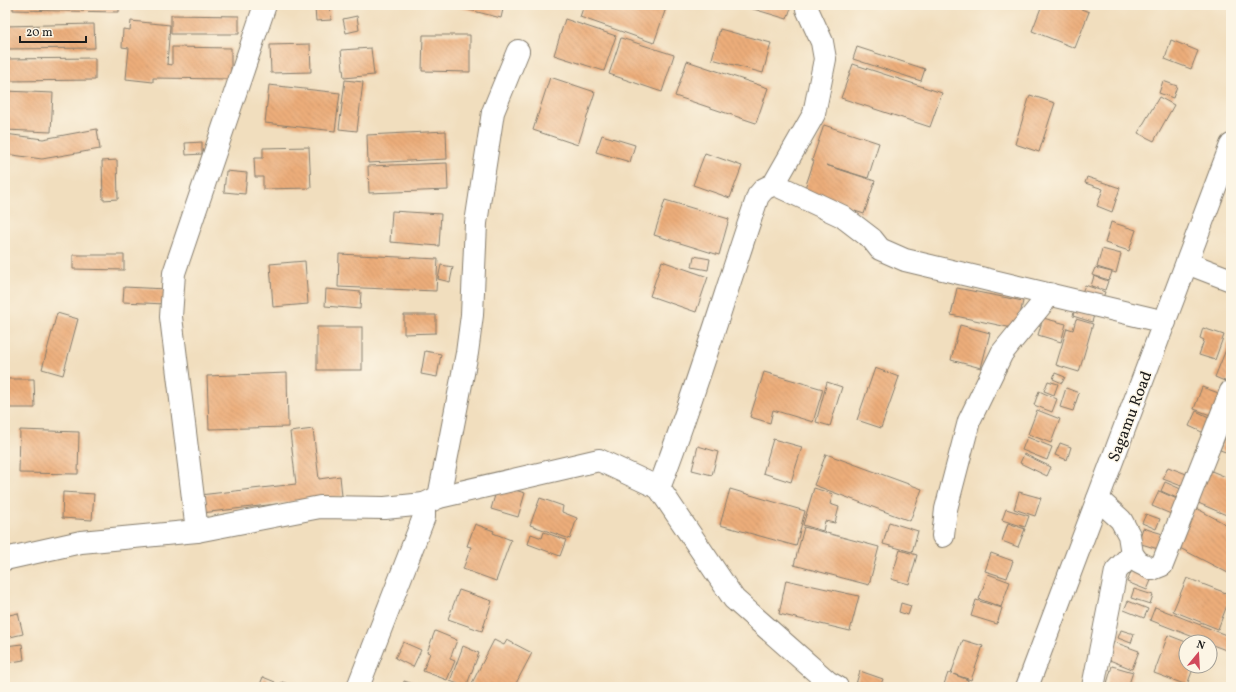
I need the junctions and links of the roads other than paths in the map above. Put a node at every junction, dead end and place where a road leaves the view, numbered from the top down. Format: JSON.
{"nodes":[{"id":1,"x":265,"y":5,"type":"edge"},
{"id":2,"x":807,"y":5,"type":"edge"},
{"id":3,"x":518,"y":51,"type":"dead end"},
{"id":4,"x":1231,"y":145,"type":"edge"},
{"id":5,"x":774,"y":184,"type":"junction"},
{"id":6,"x":1187,"y":263,"type":"junction"},
{"id":7,"x":1231,"y":280,"type":"edge"},
{"id":8,"x":1050,"y":294,"type":"junction"},
{"id":9,"x":1165,"y":322,"type":"junction"},
{"id":10,"x":1231,"y":391,"type":"edge"},
{"id":11,"x":659,"y":488,"type":"junction"},
{"id":12,"x":1098,"y":499,"type":"junction"},
{"id":13,"x":432,"y":500,"type":"junction"},
{"id":14,"x":197,"y":530,"type":"junction"},
{"id":15,"x":943,"y":536,"type":"dead end"},
{"id":16,"x":1132,"y":554,"type":"junction"},
{"id":17,"x":5,"y":559,"type":"edge"},
{"id":18,"x":358,"y":687,"type":"edge"},
{"id":19,"x":837,"y":687,"type":"edge"},
{"id":20,"x":1027,"y":687,"type":"edge"},
{"id":21,"x":1093,"y":687,"type":"edge"}],
"edges":[{"from":1,"to":14,"type":"main road"},
{"from":2,"to":5,"type":"main road"},
{"from":3,"to":13,"type":"main road"},
{"from":4,"to":6,"type":"main road","name":"Sagamu Road"},
{"from":5,"to":8,"type":"main road"},
{"from":5,"to":11,"type":"main road"},
{"from":6,"to":7,"type":"main road"},
{"from":6,"to":9,"type":"main road","name":"Sagamu Road"},
{"from":8,"to":9,"type":"main road"},
{"from":8,"to":15,"type":"main road"},
{"from":9,"to":12,"type":"main road","name":"Sagamu Road"},
{"from":10,"to":16,"type":"main road"},
{"from":11,"to":13,"type":"main road"},
{"from":11,"to":19,"type":"main road"},
{"from":12,"to":16,"type":"main road"},
{"from":12,"to":20,"type":"main road","name":"Sagamu Road"},
{"from":13,"to":14,"type":"main road"},
{"from":13,"to":18,"type":"main road"},
{"from":14,"to":17,"type":"main road"},
{"from":16,"to":21,"type":"main road"}]}
